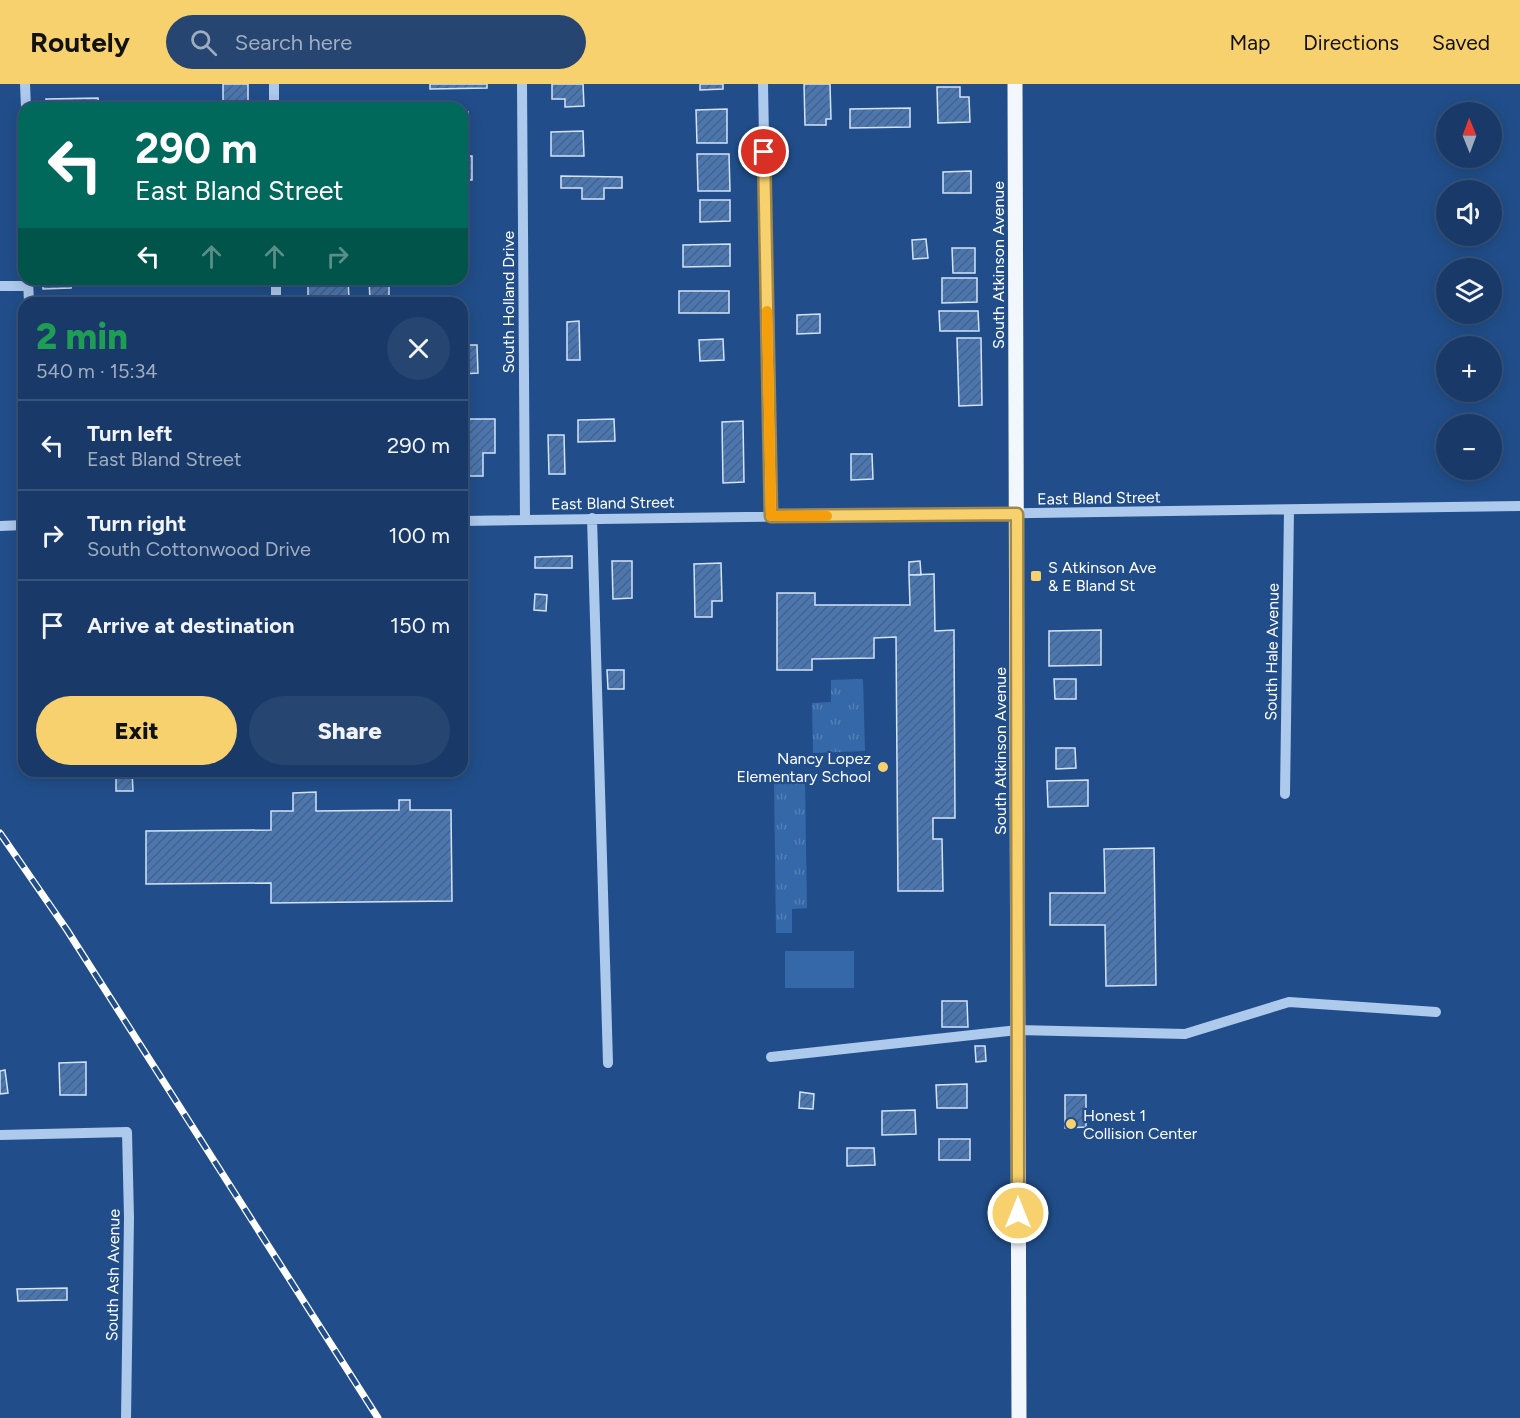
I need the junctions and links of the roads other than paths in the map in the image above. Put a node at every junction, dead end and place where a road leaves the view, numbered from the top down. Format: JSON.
{"nodes":[{"id":1,"x":25,"y":84,"type":"edge"},
{"id":2,"x":274,"y":84,"type":"edge"},
{"id":3,"x":522,"y":84,"type":"edge"},
{"id":4,"x":763,"y":84,"type":"edge"},
{"id":5,"x":1015,"y":84,"type":"edge"},
{"id":6,"x":26,"y":102,"type":"edge"},
{"id":7,"x":274,"y":102,"type":"edge"},
{"id":8,"x":18,"y":283,"type":"edge"},
{"id":9,"x":0,"y":286,"type":"edge"},
{"id":10,"x":1520,"y":506,"type":"edge"},
{"id":11,"x":1289,"y":510,"type":"junction"},
{"id":12,"x":1017,"y":514,"type":"junction"},
{"id":13,"x":771,"y":516,"type":"junction"},
{"id":14,"x":592,"y":518,"type":"junction"},
{"id":15,"x":468,"y":520,"type":"edge"},
{"id":16,"x":525,"y":520,"type":"junction"},
{"id":17,"x":18,"y":525,"type":"edge"},
{"id":18,"x":0,"y":526,"type":"edge"},
{"id":19,"x":1285,"y":794,"type":"dead end"},
{"id":20,"x":1437,"y":1012,"type":"dead end"},
{"id":21,"x":1018,"y":1030,"type":"junction"},
{"id":22,"x":771,"y":1056,"type":"dead end"},
{"id":23,"x":608,"y":1063,"type":"dead end"},
{"id":24,"x":0,"y":1136,"type":"edge"},
{"id":25,"x":126,"y":1418,"type":"edge"},
{"id":26,"x":1019,"y":1418,"type":"edge"}],
"edges":[{"from":1,"to":6,"type":"street"},
{"from":2,"to":7,"type":"street"},
{"from":3,"to":16,"type":"street","name":"South Holland Drive"},
{"from":4,"to":13,"type":"street"},
{"from":5,"to":12,"type":"main road","name":"South Atkinson Avenue"},
{"from":8,"to":9,"type":"street"},
{"from":10,"to":11,"type":"street","name":"East Bland Street"},
{"from":11,"to":12,"type":"street","name":"East Bland Street"},
{"from":11,"to":19,"type":"street","name":"South Hale Avenue"},
{"from":12,"to":13,"type":"street","name":"East Bland Street"},
{"from":12,"to":21,"type":"main road","name":"South Atkinson Avenue"},
{"from":13,"to":14,"type":"street","name":"East Bland Street"},
{"from":14,"to":16,"type":"street","name":"East Bland Street"},
{"from":14,"to":23,"type":"street"},
{"from":15,"to":16,"type":"street","name":"East Bland Street"},
{"from":17,"to":18,"type":"street"},
{"from":20,"to":21,"type":"street"},
{"from":21,"to":22,"type":"street"},
{"from":21,"to":26,"type":"main road","name":"South Atkinson Avenue"},
{"from":24,"to":25,"type":"street","name":"South Ash Avenue"}]}
